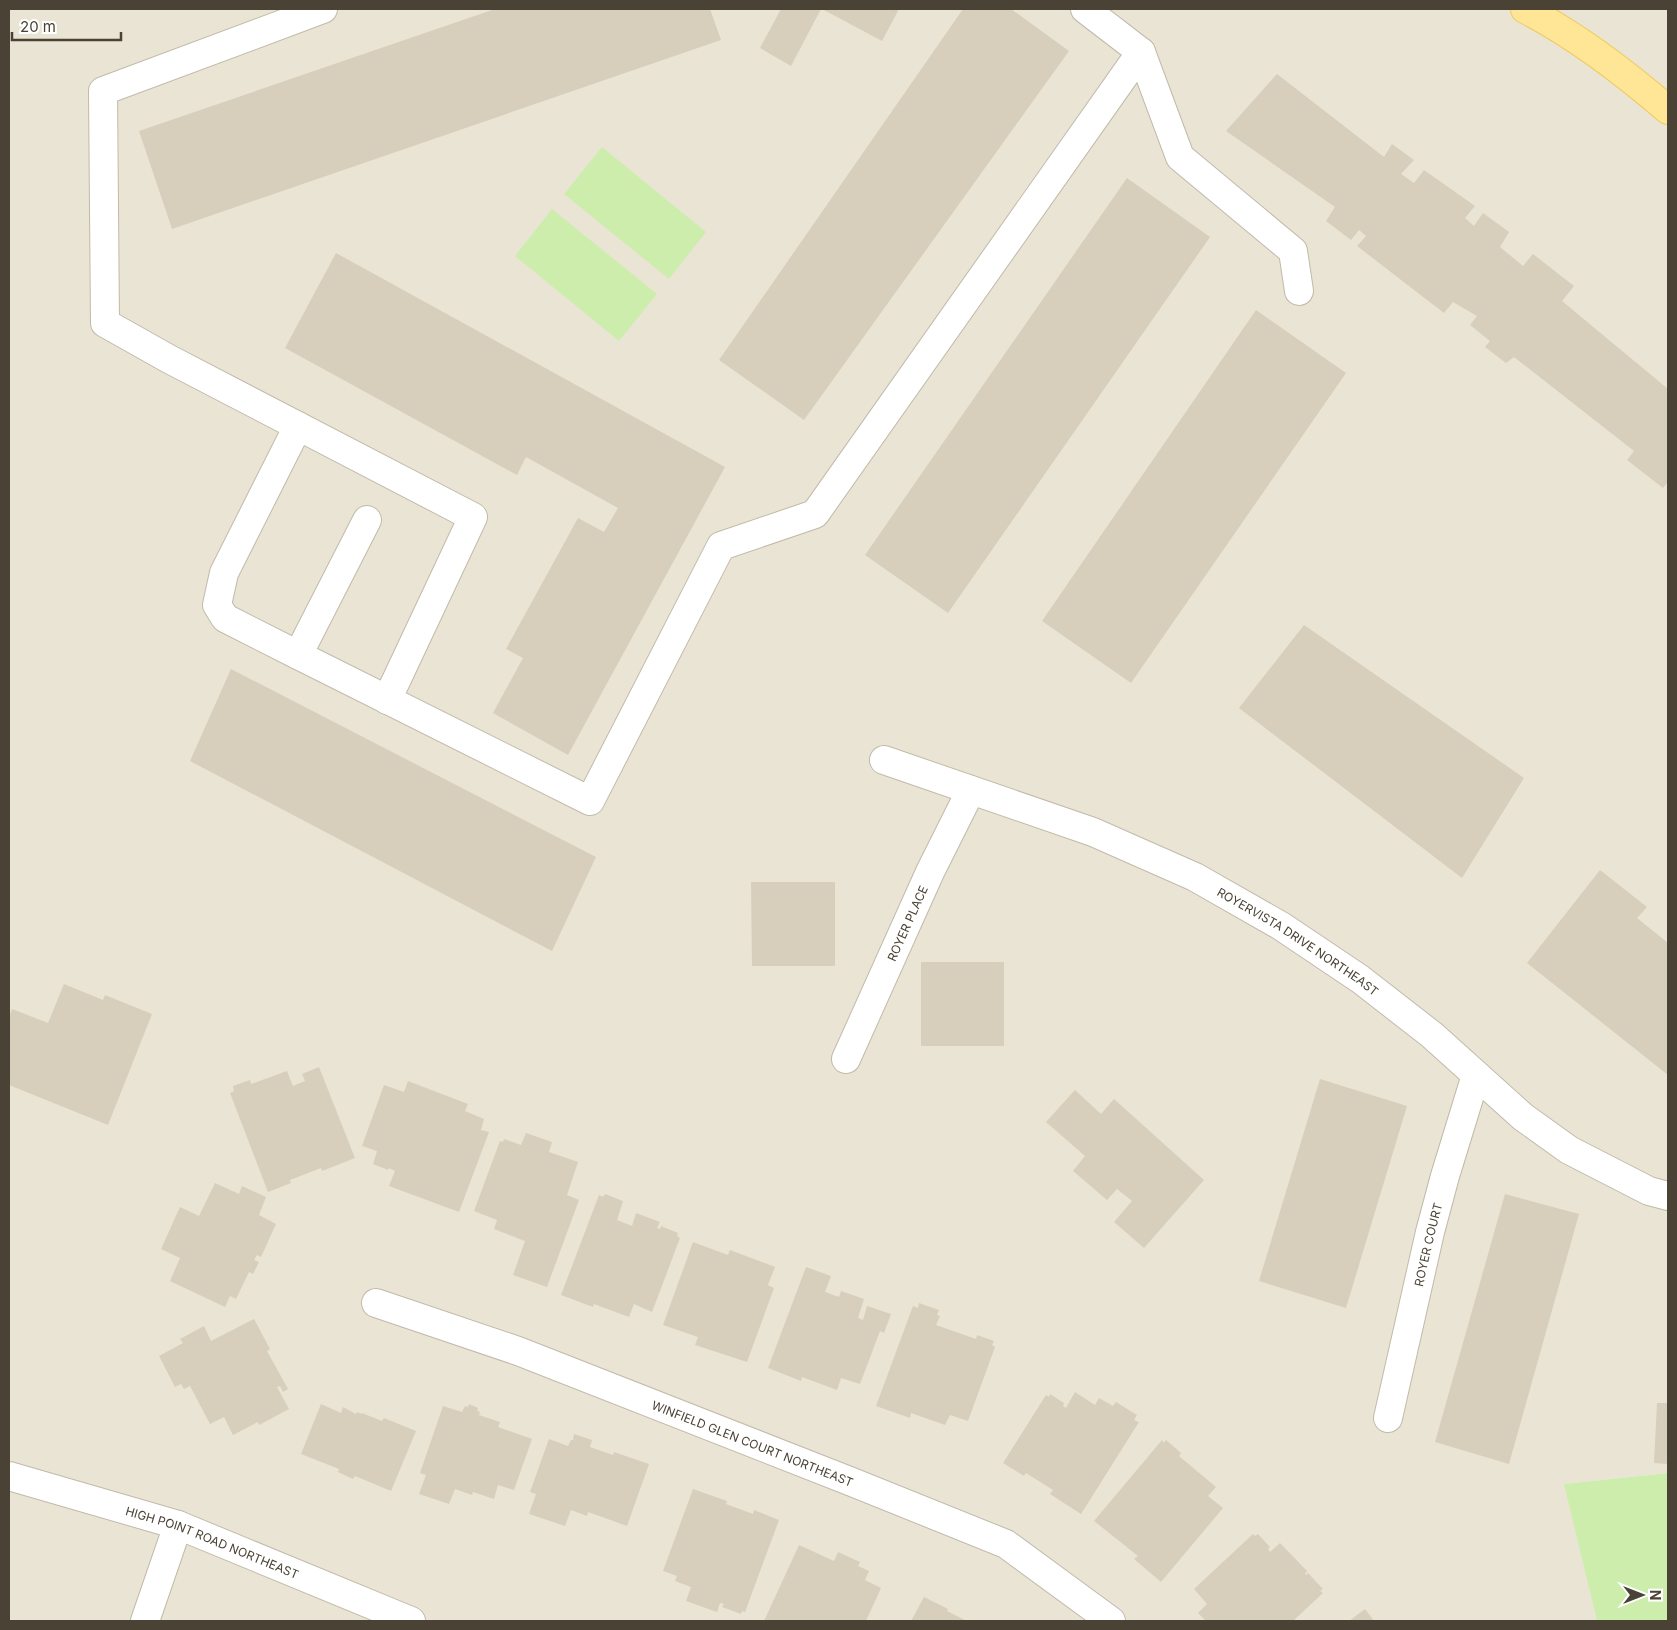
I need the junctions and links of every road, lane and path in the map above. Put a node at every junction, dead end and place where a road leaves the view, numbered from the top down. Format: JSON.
{"nodes":[{"id":1,"x":323,"y":9,"type":"edge"},
{"id":2,"x":1085,"y":9,"type":"edge"},
{"id":3,"x":1525,"y":9,"type":"edge"},
{"id":4,"x":1141,"y":52,"type":"junction"},
{"id":5,"x":1668,"y":110,"type":"edge"},
{"id":6,"x":1299,"y":291,"type":"dead end"},
{"id":7,"x":298,"y":426,"type":"junction"},
{"id":8,"x":367,"y":520,"type":"dead end"},
{"id":9,"x":298,"y":655,"type":"junction"},
{"id":10,"x":387,"y":700,"type":"junction"},
{"id":11,"x":884,"y":760,"type":"dead end"},
{"id":12,"x":971,"y":790,"type":"junction"},
{"id":13,"x":846,"y":1059,"type":"dead end"},
{"id":14,"x":1476,"y":1075,"type":"junction"},
{"id":15,"x":1668,"y":1196,"type":"edge"},
{"id":16,"x":376,"y":1303,"type":"dead end"},
{"id":17,"x":1388,"y":1418,"type":"dead end"},
{"id":18,"x":9,"y":1476,"type":"edge"},
{"id":19,"x":178,"y":1525,"type":"junction"},
{"id":20,"x":145,"y":1621,"type":"edge"},
{"id":21,"x":411,"y":1621,"type":"edge"},
{"id":22,"x":1110,"y":1621,"type":"edge"}],
"edges":[{"from":1,"to":7,"type":"street"},
{"from":2,"to":4,"type":"street"},
{"from":3,"to":5,"type":"main road"},
{"from":4,"to":6,"type":"street"},
{"from":4,"to":10,"type":"street"},
{"from":7,"to":9,"type":"street"},
{"from":7,"to":10,"type":"street"},
{"from":8,"to":9,"type":"street"},
{"from":9,"to":10,"type":"street"},
{"from":11,"to":12,"type":"street","name":"ROYERVISTA DRIVE NORTHEAST"},
{"from":12,"to":13,"type":"street","name":"ROYER PLACE"},
{"from":12,"to":14,"type":"street","name":"ROYERVISTA DRIVE NORTHEAST"},
{"from":14,"to":15,"type":"street","name":"ROYERVISTA DRIVE NORTHEAST"},
{"from":14,"to":17,"type":"street","name":"ROYER COURT"},
{"from":16,"to":22,"type":"street","name":"WINFIELD GLEN COURT NORTHEAST"},
{"from":18,"to":19,"type":"street","name":"HIGH POINT ROAD NORTHEAST"},
{"from":19,"to":20,"type":"street"},
{"from":19,"to":21,"type":"street","name":"HIGH POINT ROAD NORTHEAST"}]}
